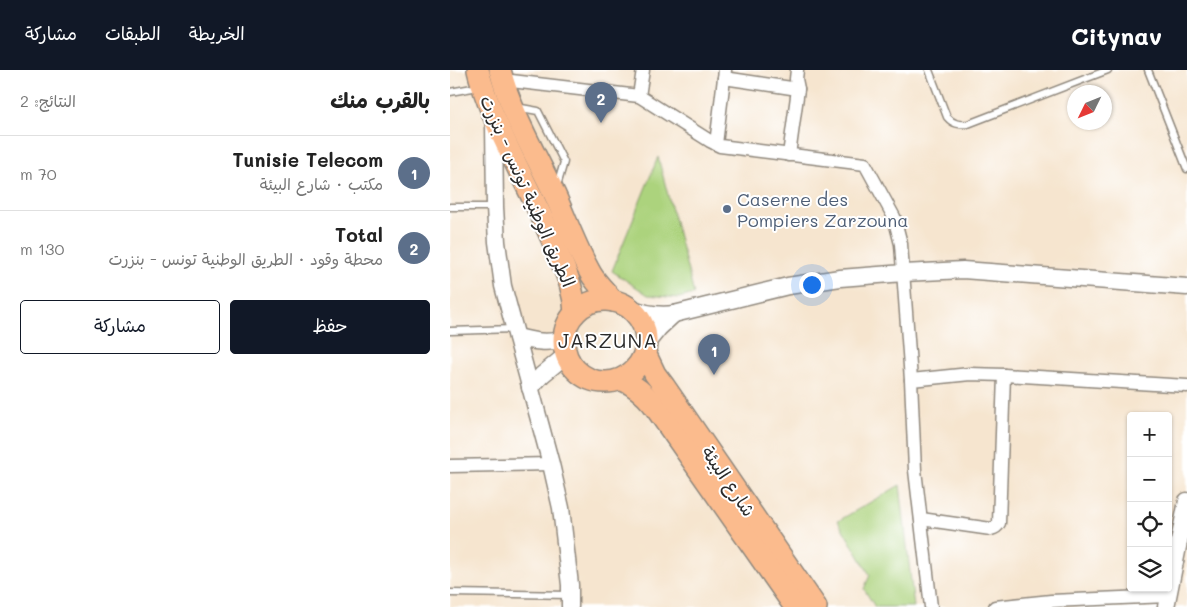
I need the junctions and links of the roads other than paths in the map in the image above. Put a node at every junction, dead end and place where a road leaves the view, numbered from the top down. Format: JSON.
{"nodes":[{"id":1,"x":643,"y":70,"type":"edge"},
{"id":2,"x":797,"y":70,"type":"edge"},
{"id":3,"x":929,"y":70,"type":"edge"},
{"id":4,"x":1108,"y":70,"type":"edge"},
{"id":5,"x":1148,"y":70,"type":"edge"},
{"id":6,"x":725,"y":74,"type":"edge"},
{"id":7,"x":501,"y":75,"type":"edge"},
{"id":8,"x":480,"y":78,"type":"edge"},
{"id":9,"x":798,"y":89,"type":"junction"},
{"id":10,"x":450,"y":92,"type":"edge"},
{"id":11,"x":639,"y":96,"type":"junction"},
{"id":12,"x":494,"y":118,"type":"junction"},
{"id":13,"x":716,"y":144,"type":"junction"},
{"id":14,"x":789,"y":154,"type":"junction"},
{"id":15,"x":1187,"y":169,"type":"edge"},
{"id":16,"x":450,"y":207,"type":"edge"},
{"id":17,"x":495,"y":207,"type":"junction"},
{"id":18,"x":904,"y":273,"type":"junction"},
{"id":19,"x":1187,"y":287,"type":"edge"},
{"id":20,"x":621,"y":304,"type":"junction"},
{"id":21,"x":575,"y":313,"type":"junction"},
{"id":22,"x":674,"y":314,"type":"junction"},
{"id":23,"x":450,"y":331,"type":"edge"},
{"id":24,"x":516,"y":333,"type":"junction"},
{"id":25,"x":565,"y":347,"type":"junction"},
{"id":26,"x":646,"y":349,"type":"junction"},
{"id":27,"x":1004,"y":375,"type":"junction"},
{"id":28,"x":623,"y":380,"type":"junction"},
{"id":29,"x":911,"y":380,"type":"junction"},
{"id":30,"x":1187,"y":386,"type":"edge"},
{"id":31,"x":530,"y":388,"type":"junction"},
{"id":32,"x":551,"y":464,"type":"junction"},
{"id":33,"x":450,"y":466,"type":"edge"},
{"id":34,"x":1187,"y":501,"type":"edge"},
{"id":35,"x":921,"y":519,"type":"junction"},
{"id":36,"x":450,"y":593,"type":"edge"},
{"id":37,"x":570,"y":601,"type":"edge"},
{"id":38,"x":1167,"y":602,"type":"edge"},
{"id":39,"x":795,"y":607,"type":"edge"},
{"id":40,"x":816,"y":607,"type":"edge"},
{"id":41,"x":931,"y":607,"type":"edge"},
{"id":42,"x":995,"y":607,"type":"edge"}],
"edges":[{"from":1,"to":11,"type":"street"},
{"from":2,"to":9,"type":"street"},
{"from":3,"to":4,"type":"lane"},
{"from":5,"to":15,"type":"lane"},
{"from":6,"to":9,"type":"street"},
{"from":6,"to":13,"type":"street"},
{"from":7,"to":11,"type":"street"},
{"from":7,"to":20,"type":"main road","name":"الطريق الوطنية تونس - بنزرت"},
{"from":8,"to":10,"type":"lane"},
{"from":8,"to":12,"type":"main road","name":"الطريق الوطنية تونس - بنزرت"},
{"from":9,"to":14,"type":"street"},
{"from":11,"to":13,"type":"street"},
{"from":12,"to":17,"type":"street"},
{"from":12,"to":21,"type":"main road","name":"الطريق الوطنية تونس - بنزرت"},
{"from":13,"to":14,"type":"street"},
{"from":14,"to":18,"type":"street"},
{"from":16,"to":17,"type":"lane"},
{"from":17,"to":24,"type":"street"},
{"from":18,"to":19,"type":"street"},
{"from":18,"to":22,"type":"street"},
{"from":18,"to":29,"type":"street"},
{"from":20,"to":21,"type":"main road","name":"الطريق الوطنية تونس - بنزرت"},
{"from":20,"to":22,"type":"street"},
{"from":20,"to":26,"type":"main road","name":"الطريق الوطنية تونس - بنزرت"},
{"from":21,"to":25,"type":"main road"},
{"from":22,"to":26,"type":"street"},
{"from":23,"to":24,"type":"lane"},
{"from":24,"to":25,"type":"street"},
{"from":24,"to":31,"type":"street"},
{"from":25,"to":28,"type":"main road"},
{"from":25,"to":31,"type":"street"},
{"from":26,"to":28,"type":"main road"},
{"from":26,"to":40,"type":"main road","name":"شارع البيئة"},
{"from":27,"to":29,"type":"street"},
{"from":27,"to":30,"type":"street"},
{"from":27,"to":35,"type":"street"},
{"from":28,"to":39,"type":"main road","name":"شارع البيئة"},
{"from":29,"to":35,"type":"street"},
{"from":31,"to":32,"type":"street"},
{"from":32,"to":33,"type":"street"},
{"from":32,"to":37,"type":"street"},
{"from":34,"to":38,"type":"street"},
{"from":35,"to":41,"type":"street"},
{"from":36,"to":37,"type":"lane"},
{"from":38,"to":42,"type":"street"}]}
